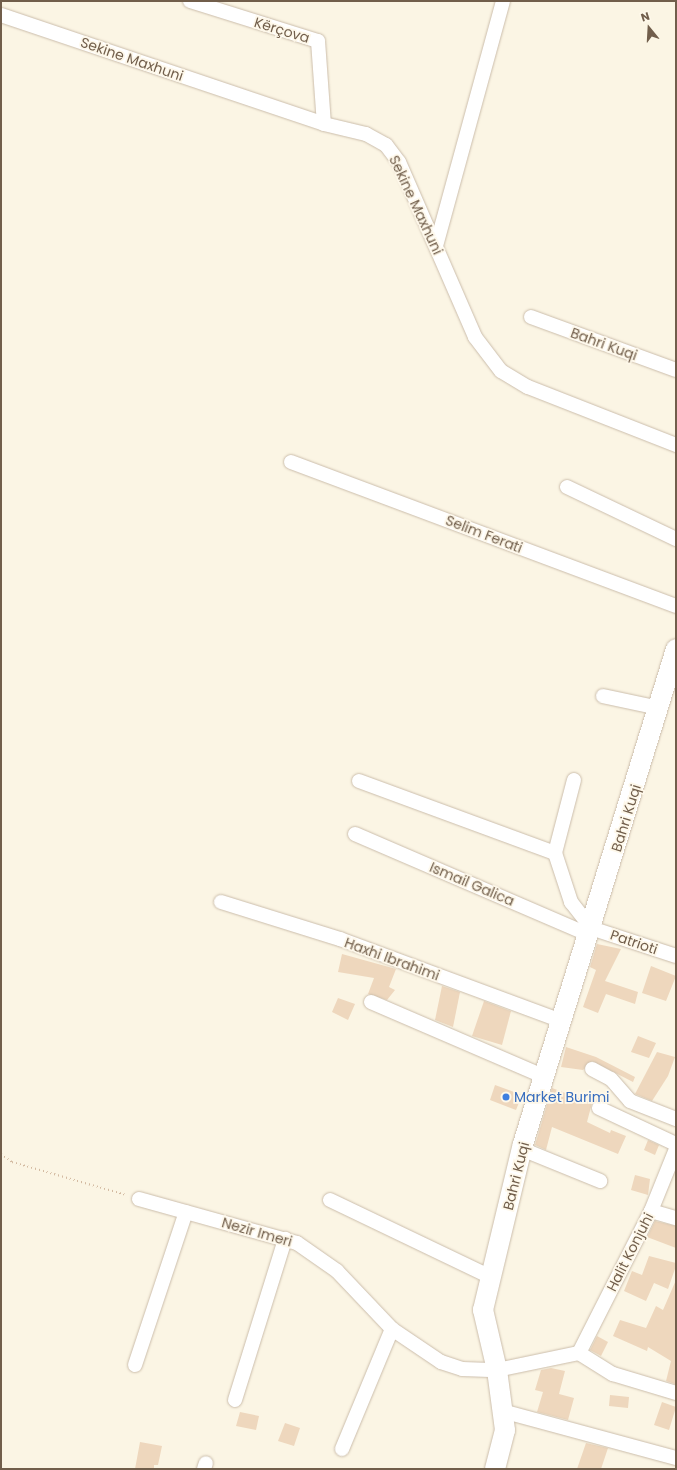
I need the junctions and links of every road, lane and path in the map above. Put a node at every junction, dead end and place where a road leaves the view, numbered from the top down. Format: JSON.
{"nodes":[{"id":1,"x":190,"y":1,"type":"edge"},
{"id":2,"x":503,"y":1,"type":"edge"},
{"id":3,"x":1,"y":14,"type":"edge"},
{"id":4,"x":324,"y":124,"type":"junction"},
{"id":5,"x":436,"y":246,"type":"junction"},
{"id":6,"x":531,"y":317,"type":"dead end"},
{"id":7,"x":676,"y":370,"type":"edge"},
{"id":8,"x":676,"y":445,"type":"edge"},
{"id":9,"x":291,"y":462,"type":"dead end"},
{"id":10,"x":568,"y":487,"type":"dead end"},
{"id":11,"x":676,"y":539,"type":"edge"},
{"id":12,"x":676,"y":606,"type":"edge"},
{"id":13,"x":676,"y":649,"type":"edge"},
{"id":14,"x":603,"y":696,"type":"dead end"},
{"id":15,"x":660,"y":708,"type":"junction"},
{"id":16,"x":574,"y":780,"type":"dead end"},
{"id":17,"x":359,"y":781,"type":"dead end"},
{"id":18,"x":355,"y":834,"type":"dead end"},
{"id":19,"x":555,"y":853,"type":"junction"},
{"id":20,"x":221,"y":902,"type":"dead end"},
{"id":21,"x":590,"y":932,"type":"junction"},
{"id":22,"x":676,"y":956,"type":"edge"},
{"id":23,"x":371,"y":1002,"type":"dead end"},
{"id":24,"x":562,"y":1021,"type":"junction"},
{"id":25,"x":592,"y":1069,"type":"dead end"},
{"id":26,"x":544,"y":1077,"type":"junction"},
{"id":27,"x":599,"y":1108,"type":"dead end"},
{"id":28,"x":676,"y":1119,"type":"edge"},
{"id":29,"x":523,"y":1144,"type":"junction"},
{"id":30,"x":676,"y":1144,"type":"edge"},
{"id":31,"x":676,"y":1149,"type":"edge"},
{"id":32,"x":1,"y":1154,"type":"edge"},
{"id":33,"x":600,"y":1181,"type":"dead end"},
{"id":34,"x":140,"y":1199,"type":"joint"},
{"id":35,"x":330,"y":1200,"type":"dead end"},
{"id":36,"x":651,"y":1211,"type":"junction"},
{"id":37,"x":186,"y":1212,"type":"junction"},
{"id":38,"x":676,"y":1218,"type":"edge"},
{"id":39,"x":285,"y":1239,"type":"junction"},
{"id":40,"x":491,"y":1277,"type":"junction"},
{"id":41,"x":392,"y":1329,"type":"junction"},
{"id":42,"x":579,"y":1354,"type":"junction"},
{"id":43,"x":135,"y":1365,"type":"dead end"},
{"id":44,"x":497,"y":1370,"type":"junction"},
{"id":45,"x":676,"y":1393,"type":"edge"},
{"id":46,"x":234,"y":1400,"type":"dead end"},
{"id":47,"x":502,"y":1411,"type":"junction"},
{"id":48,"x":342,"y":1449,"type":"dead end"},
{"id":49,"x":676,"y":1458,"type":"edge"},
{"id":50,"x":495,"y":1469,"type":"edge"}],
"edges":[{"from":1,"to":4,"type":"street","name":"Kërçova"},
{"from":2,"to":5,"type":"street"},
{"from":3,"to":4,"type":"street","name":"Sekine Maxhuni"},
{"from":4,"to":5,"type":"street","name":"Sekine Maxhuni"},
{"from":5,"to":8,"type":"street","name":"Sekine Maxhuni"},
{"from":6,"to":7,"type":"street","name":"Bahri Kuqi"},
{"from":9,"to":12,"type":"street","name":"Selim Ferati"},
{"from":10,"to":11,"type":"street"},
{"from":13,"to":15,"type":"street","name":"Bahri Kuqi"},
{"from":14,"to":15,"type":"street"},
{"from":15,"to":21,"type":"street","name":"Bahri Kuqi"},
{"from":16,"to":19,"type":"street"},
{"from":17,"to":19,"type":"street"},
{"from":18,"to":21,"type":"street","name":"Ismail Galica"},
{"from":19,"to":21,"type":"street"},
{"from":20,"to":24,"type":"street","name":"Haxhi Ibrahimi"},
{"from":21,"to":22,"type":"street","name":"Patrioti"},
{"from":21,"to":24,"type":"street","name":"Bahri Kuqi"},
{"from":23,"to":26,"type":"street"},
{"from":24,"to":26,"type":"street","name":"Bahri Kuqi"},
{"from":25,"to":28,"type":"street"},
{"from":26,"to":29,"type":"street","name":"Bahri Kuqi"},
{"from":27,"to":30,"type":"street"},
{"from":29,"to":33,"type":"street"},
{"from":29,"to":40,"type":"street","name":"Bahri Kuqi"},
{"from":31,"to":36,"type":"street","name":"Halit Konjuhi"},
{"from":32,"to":34,"type":"path"},
{"from":34,"to":37,"type":"street","name":"Nezir Imeri"},
{"from":35,"to":40,"type":"street"},
{"from":36,"to":38,"type":"street"},
{"from":36,"to":42,"type":"street","name":"Halit Konjuhi"},
{"from":37,"to":39,"type":"street","name":"Nezir Imeri"},
{"from":37,"to":43,"type":"street"},
{"from":39,"to":41,"type":"street","name":"Nezir Imeri"},
{"from":39,"to":46,"type":"street"},
{"from":40,"to":44,"type":"street","name":"Bahri Kuqi"},
{"from":41,"to":44,"type":"street","name":"Nezir Imeri"},
{"from":41,"to":48,"type":"street"},
{"from":42,"to":44,"type":"street","name":"Nezir Imeri"},
{"from":42,"to":45,"type":"street"},
{"from":44,"to":47,"type":"street","name":"Bahri Kuqi"},
{"from":47,"to":49,"type":"street"},
{"from":47,"to":50,"type":"street","name":"Bahri Kuqi"}]}
